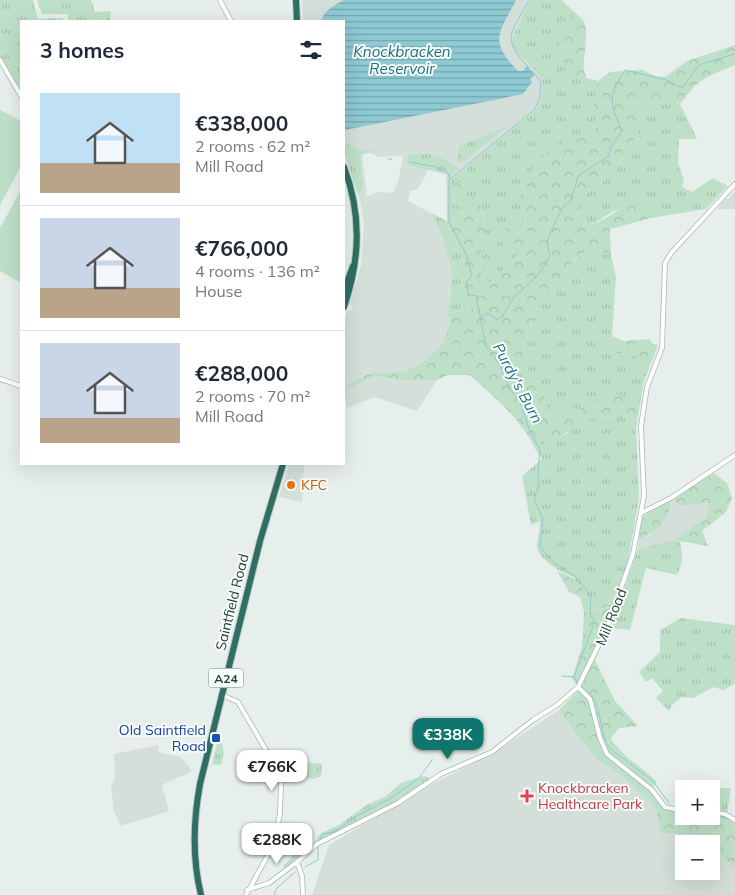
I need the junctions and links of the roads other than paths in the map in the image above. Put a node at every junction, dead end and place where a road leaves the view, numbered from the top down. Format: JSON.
{"nodes":[{"id":1,"x":220,"y":0,"type":"edge"},
{"id":2,"x":296,"y":0,"type":"edge"},
{"id":3,"x":230,"y":20,"type":"edge"},
{"id":4,"x":297,"y":20,"type":"edge"},
{"id":5,"x":0,"y":60,"type":"edge"},
{"id":6,"x":20,"y":94,"type":"edge"},
{"id":7,"x":345,"y":171,"type":"edge"},
{"id":8,"x":735,"y":184,"type":"edge"},
{"id":9,"x":355,"y":262,"type":"junction"},
{"id":10,"x":345,"y":288,"type":"edge"},
{"id":11,"x":345,"y":304,"type":"edge"},
{"id":12,"x":0,"y":379,"type":"edge"},
{"id":13,"x":20,"y":386,"type":"edge"},
{"id":14,"x":735,"y":455,"type":"edge"},
{"id":15,"x":283,"y":465,"type":"edge"},
{"id":16,"x":641,"y":513,"type":"junction"},
{"id":17,"x":578,"y":687,"type":"junction"},
{"id":18,"x":222,"y":695,"type":"junction"},
{"id":19,"x":675,"y":810,"type":"edge"},
{"id":20,"x":720,"y":813,"type":"edge"},
{"id":21,"x":735,"y":820,"type":"edge"},
{"id":22,"x":297,"y":862,"type":"junction"},
{"id":23,"x":246,"y":893,"type":"edge"},
{"id":24,"x":201,"y":895,"type":"edge"},
{"id":25,"x":303,"y":895,"type":"edge"}],
"edges":[{"from":1,"to":3,"type":"street"},
{"from":2,"to":4,"type":"highway"},
{"from":5,"to":6,"type":"street"},
{"from":7,"to":9,"type":"highway"},
{"from":8,"to":16,"type":"street","name":"Mill Road"},
{"from":9,"to":10,"type":"highway"},
{"from":9,"to":11,"type":"highway"},
{"from":12,"to":13,"type":"street"},
{"from":14,"to":16,"type":"street"},
{"from":15,"to":18,"type":"highway","name":"Saintfield Road","number":"A24"},
{"from":16,"to":17,"type":"street","name":"Mill Road"},
{"from":17,"to":19,"type":"street"},
{"from":17,"to":22,"type":"street","name":"Mill Road"},
{"from":18,"to":23,"type":"street"},
{"from":18,"to":24,"type":"highway","name":"Saintfield Road","number":"A24"},
{"from":20,"to":21,"type":"street"},
{"from":22,"to":23,"type":"street","name":"Mill Road"},
{"from":22,"to":25,"type":"street"}]}
